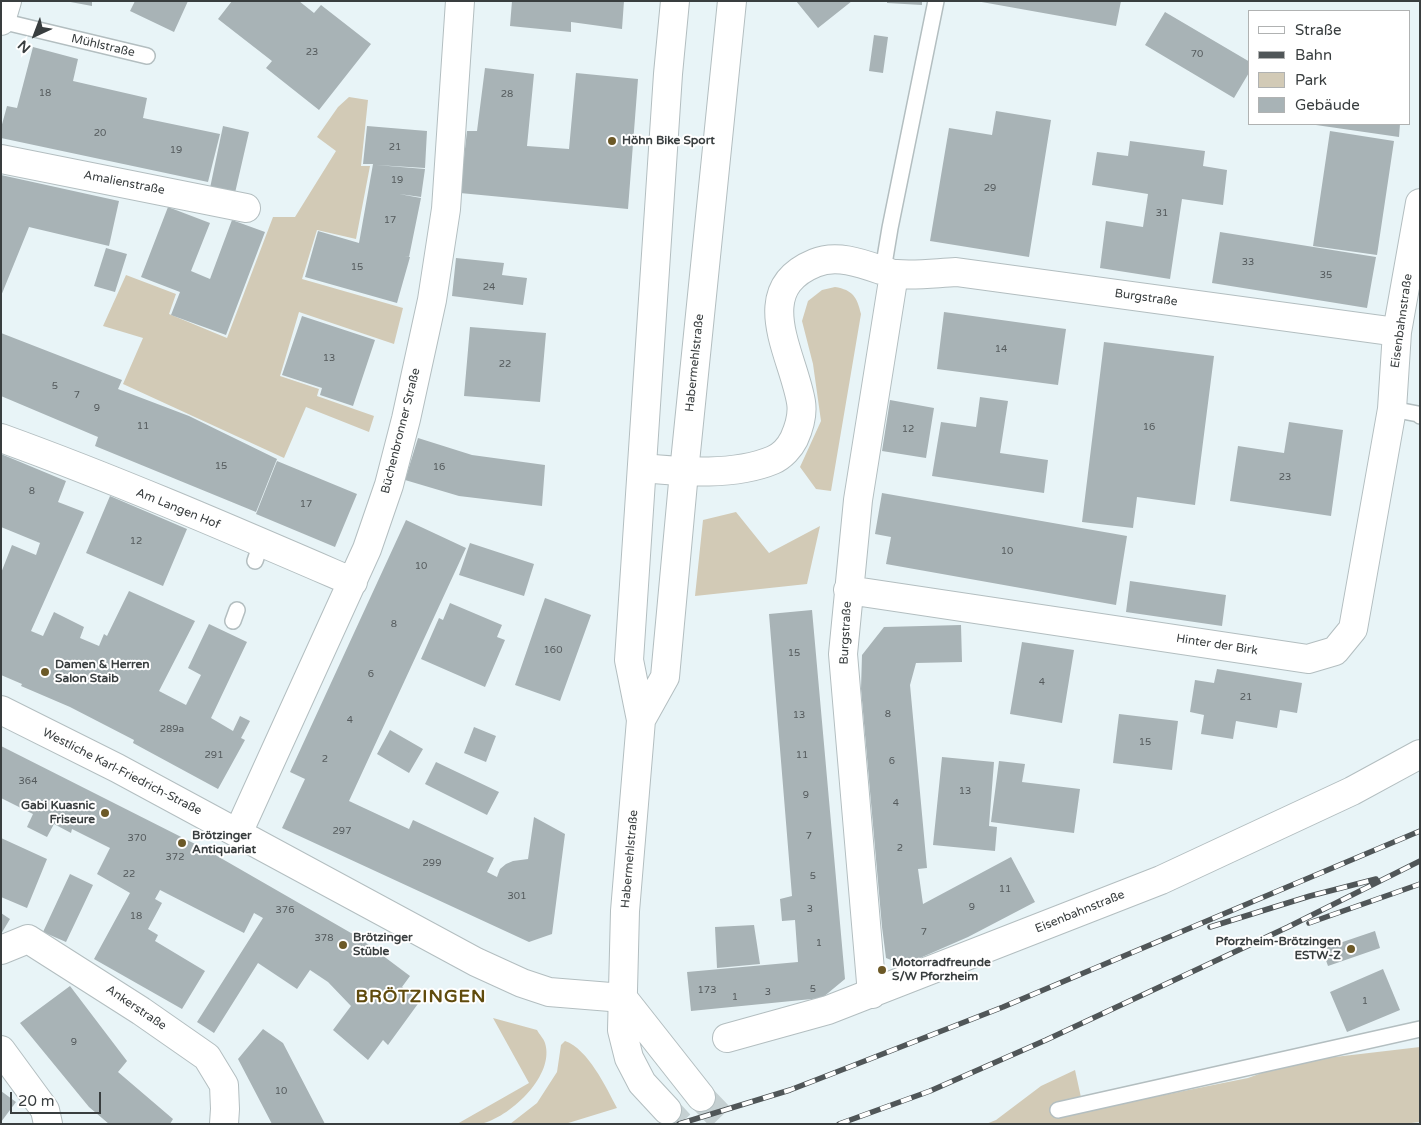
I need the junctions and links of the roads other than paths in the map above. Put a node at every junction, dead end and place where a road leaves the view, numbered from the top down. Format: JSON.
{"nodes":[{"id":1,"x":7,"y":1,"type":"edge"},
{"id":2,"x":460,"y":1,"type":"edge"},
{"id":3,"x":675,"y":1,"type":"edge"},
{"id":4,"x":732,"y":1,"type":"edge"},
{"id":5,"x":936,"y":1,"type":"edge"},
{"id":6,"x":1,"y":21,"type":"edge"},
{"id":7,"x":147,"y":56,"type":"dead end"},
{"id":8,"x":1,"y":159,"type":"edge"},
{"id":9,"x":1420,"y":204,"type":"edge"},
{"id":10,"x":246,"y":208,"type":"dead end"},
{"id":11,"x":889,"y":272,"type":"junction"},
{"id":12,"x":1397,"y":332,"type":"junction"},
{"id":13,"x":1392,"y":409,"type":"junction"},
{"id":14,"x":1420,"y":416,"type":"edge"},
{"id":15,"x":1,"y":438,"type":"edge"},
{"id":16,"x":642,"y":468,"type":"junction"},
{"id":17,"x":684,"y":472,"type":"junction"},
{"id":18,"x":353,"y":582,"type":"junction"},
{"id":19,"x":848,"y":590,"type":"junction"},
{"id":20,"x":1,"y":710,"type":"edge"},
{"id":21,"x":641,"y":720,"type":"junction"},
{"id":22,"x":1420,"y":754,"type":"edge"},
{"id":23,"x":238,"y":833,"type":"junction"},
{"id":24,"x":1,"y":950,"type":"edge"},
{"id":25,"x":872,"y":994,"type":"junction"},
{"id":26,"x":623,"y":998,"type":"junction"},
{"id":27,"x":1420,"y":1029,"type":"edge"},
{"id":28,"x":726,"y":1038,"type":"dead end"},
{"id":29,"x":1,"y":1050,"type":"edge"},
{"id":30,"x":701,"y":1097,"type":"tunnel mouth"},
{"id":31,"x":667,"y":1110,"type":"tunnel mouth"},
{"id":32,"x":1058,"y":1110,"type":"dead end"},
{"id":33,"x":49,"y":1113,"type":"edge"},
{"id":34,"x":224,"y":1124,"type":"edge"}],
"edges":[{"from":1,"to":6,"type":"street","name":"Mühlstraße"},
{"from":2,"to":18,"type":"street","name":"Büchenbronner Straße"},
{"from":3,"to":16,"type":"street","name":"Habermehlstraße"},
{"from":4,"to":17,"type":"street","name":"Habermehlstraße"},
{"from":5,"to":11,"type":"lane","name":"Burgstraße"},
{"from":6,"to":7,"type":"lane","name":"Mühlstraße"},
{"from":8,"to":10,"type":"street","name":"Amalienstraße"},
{"from":9,"to":12,"type":"street","name":"Eisenbahnstraße"},
{"from":11,"to":12,"type":"street","name":"Burgstraße"},
{"from":11,"to":17,"type":"street","name":"Burgstraße"},
{"from":11,"to":19,"type":"street","name":"Burgstraße"},
{"from":12,"to":13,"type":"street","name":"Eisenbahnstraße"},
{"from":13,"to":14,"type":"lane"},
{"from":13,"to":19,"type":"street","name":"Hinter der Birk"},
{"from":15,"to":18,"type":"street","name":"Am Langen Hof"},
{"from":16,"to":17,"type":"street","name":"Burgstraße"},
{"from":16,"to":21,"type":"street","name":"Habermehlstraße"},
{"from":17,"to":21,"type":"street","name":"Habermehlstraße"},
{"from":18,"to":23,"type":"street","name":"Büchenbronner Straße"},
{"from":19,"to":25,"type":"street","name":"Burgstraße"},
{"from":20,"to":23,"type":"street","name":"Westliche Karl-Friedrich-Straße"},
{"from":21,"to":26,"type":"street","name":"Habermehlstraße"},
{"from":22,"to":25,"type":"street","name":"Eisenbahnstraße"},
{"from":23,"to":26,"type":"street","name":"Westliche Karl-Friedrich-Straße"},
{"from":24,"to":34,"type":"street","name":"Ankerstraße"},
{"from":25,"to":28,"type":"street","name":"Eisenbahnstraße"},
{"from":26,"to":30,"type":"street"},
{"from":26,"to":31,"type":"street","name":"Habermehlstraße"},
{"from":27,"to":32,"type":"lane"},
{"from":29,"to":33,"type":"street"}]}
